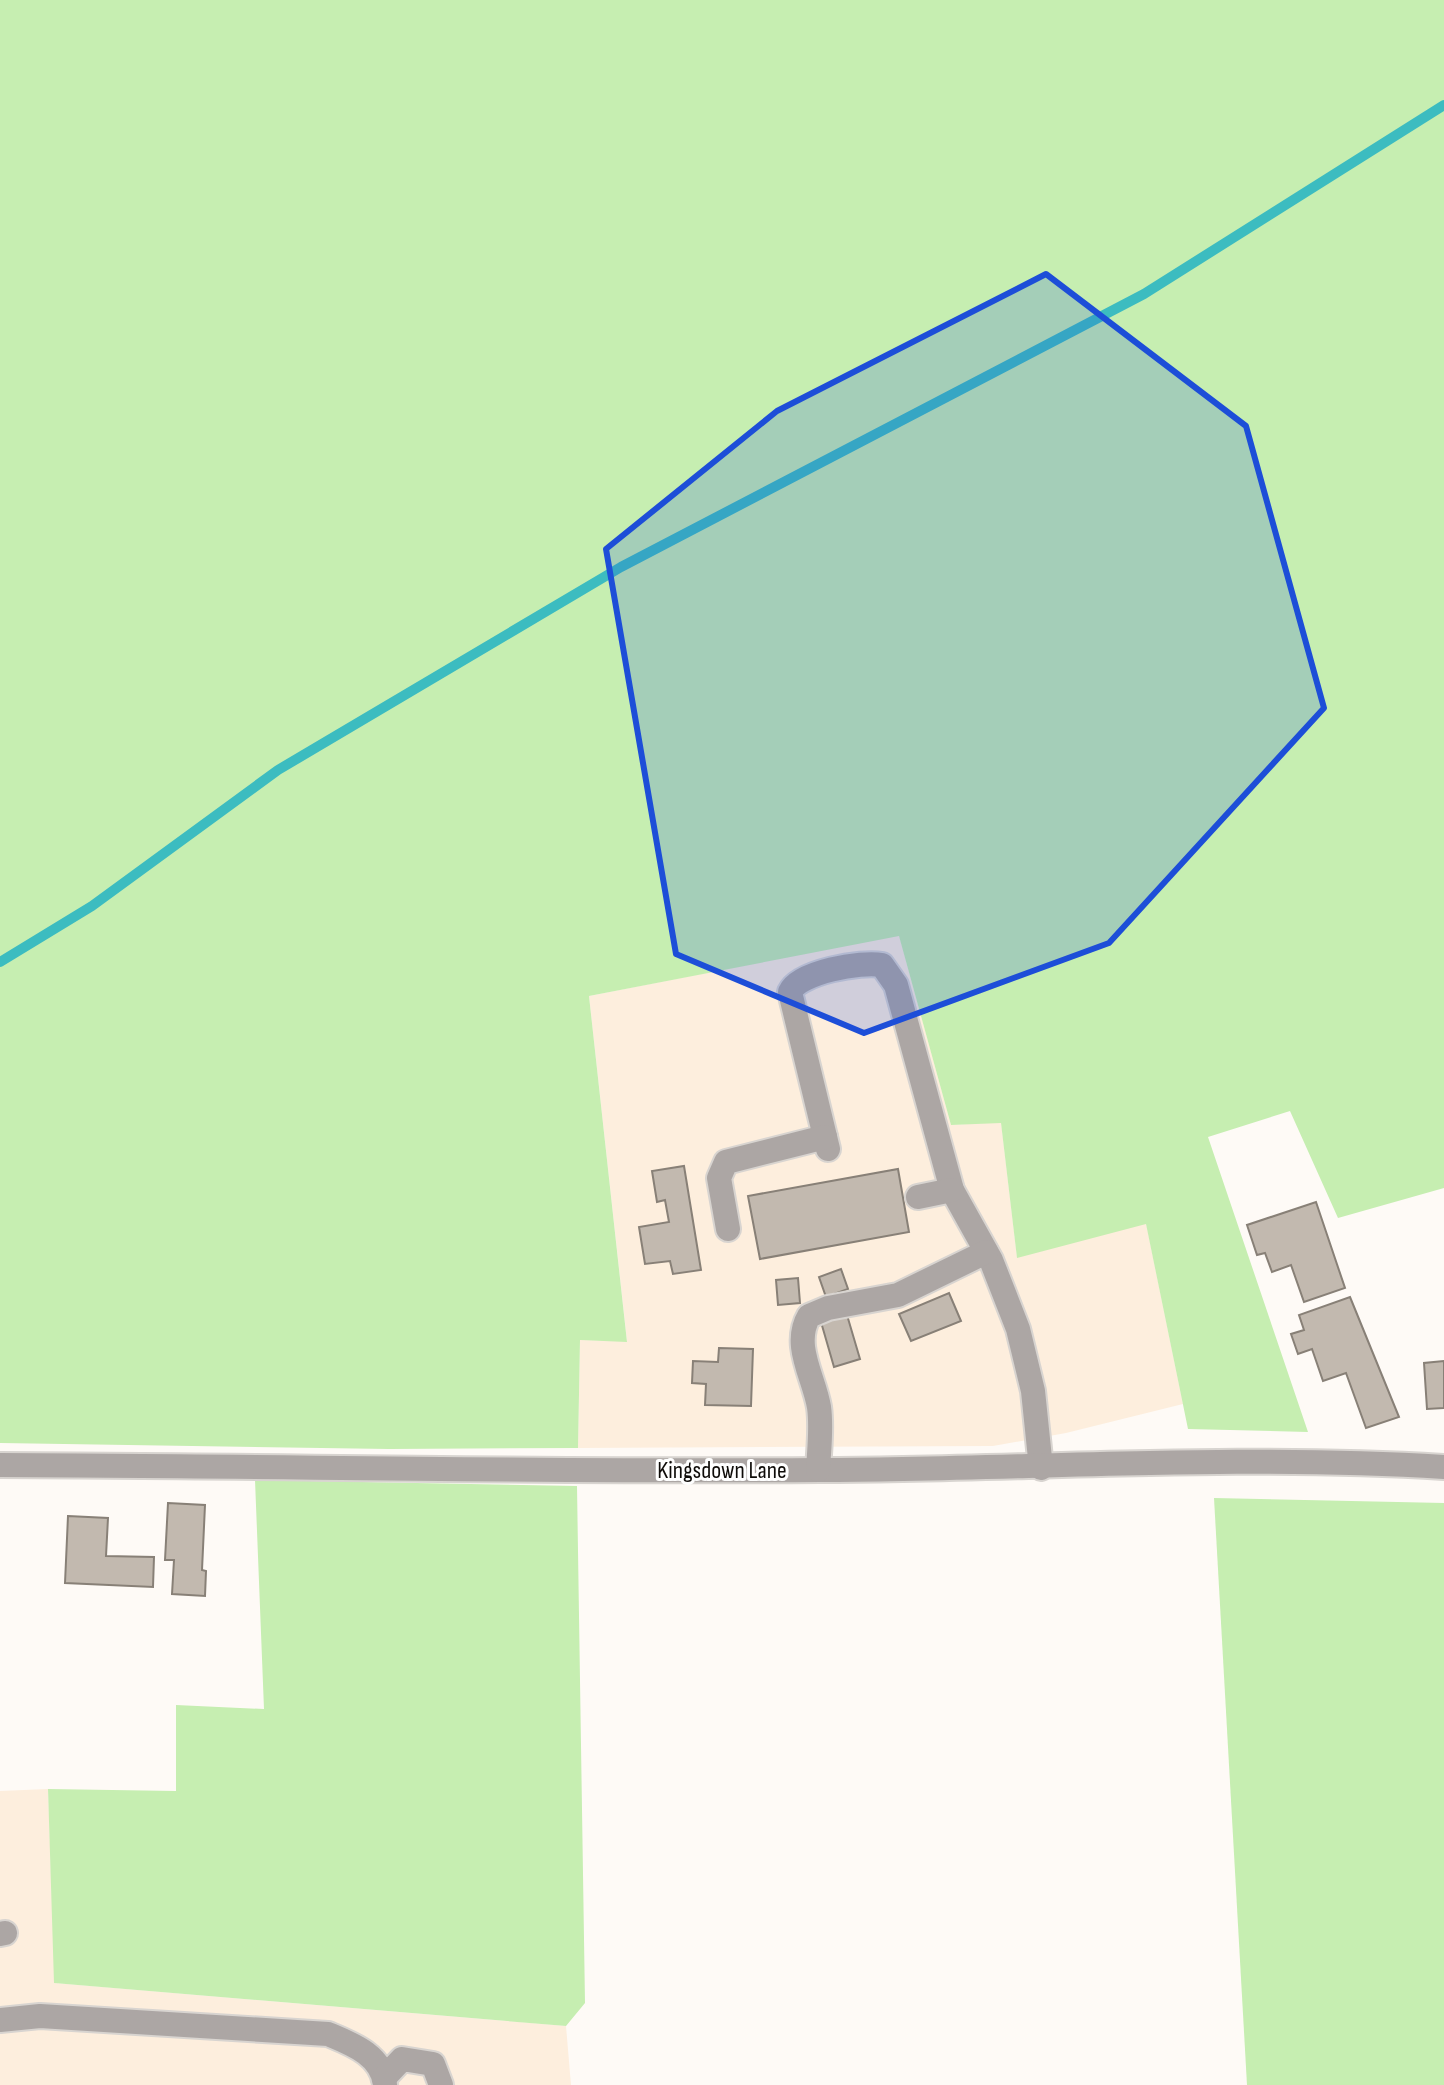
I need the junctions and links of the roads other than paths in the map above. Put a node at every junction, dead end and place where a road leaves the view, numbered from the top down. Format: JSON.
{"nodes":[{"id":1,"x":952,"y":1190,"type":"junction"},
{"id":2,"x":918,"y":1197,"type":"dead end"},
{"id":3,"x":728,"y":1229,"type":"dead end"},
{"id":4,"x":986,"y":1252,"type":"junction"},
{"id":5,"x":0,"y":1465,"type":"edge"},
{"id":6,"x":1444,"y":1467,"type":"edge"},
{"id":7,"x":1041,"y":1468,"type":"junction"},
{"id":8,"x":818,"y":1470,"type":"junction"},
{"id":9,"x":0,"y":2020,"type":"edge"},
{"id":10,"x":384,"y":2081,"type":"edge"},
{"id":11,"x":441,"y":2085,"type":"edge"}],
"edges":[{"from":1,"to":2,"type":"street"},
{"from":1,"to":3,"type":"street"},
{"from":1,"to":4,"type":"street"},
{"from":4,"to":7,"type":"street"},
{"from":4,"to":8,"type":"street"},
{"from":5,"to":8,"type":"street","name":"Kingsdown Lane"},
{"from":6,"to":7,"type":"street","name":"Kingsdown Lane"},
{"from":7,"to":8,"type":"street","name":"Kingsdown Lane"},
{"from":9,"to":10,"type":"street"},
{"from":10,"to":11,"type":"street"}]}
